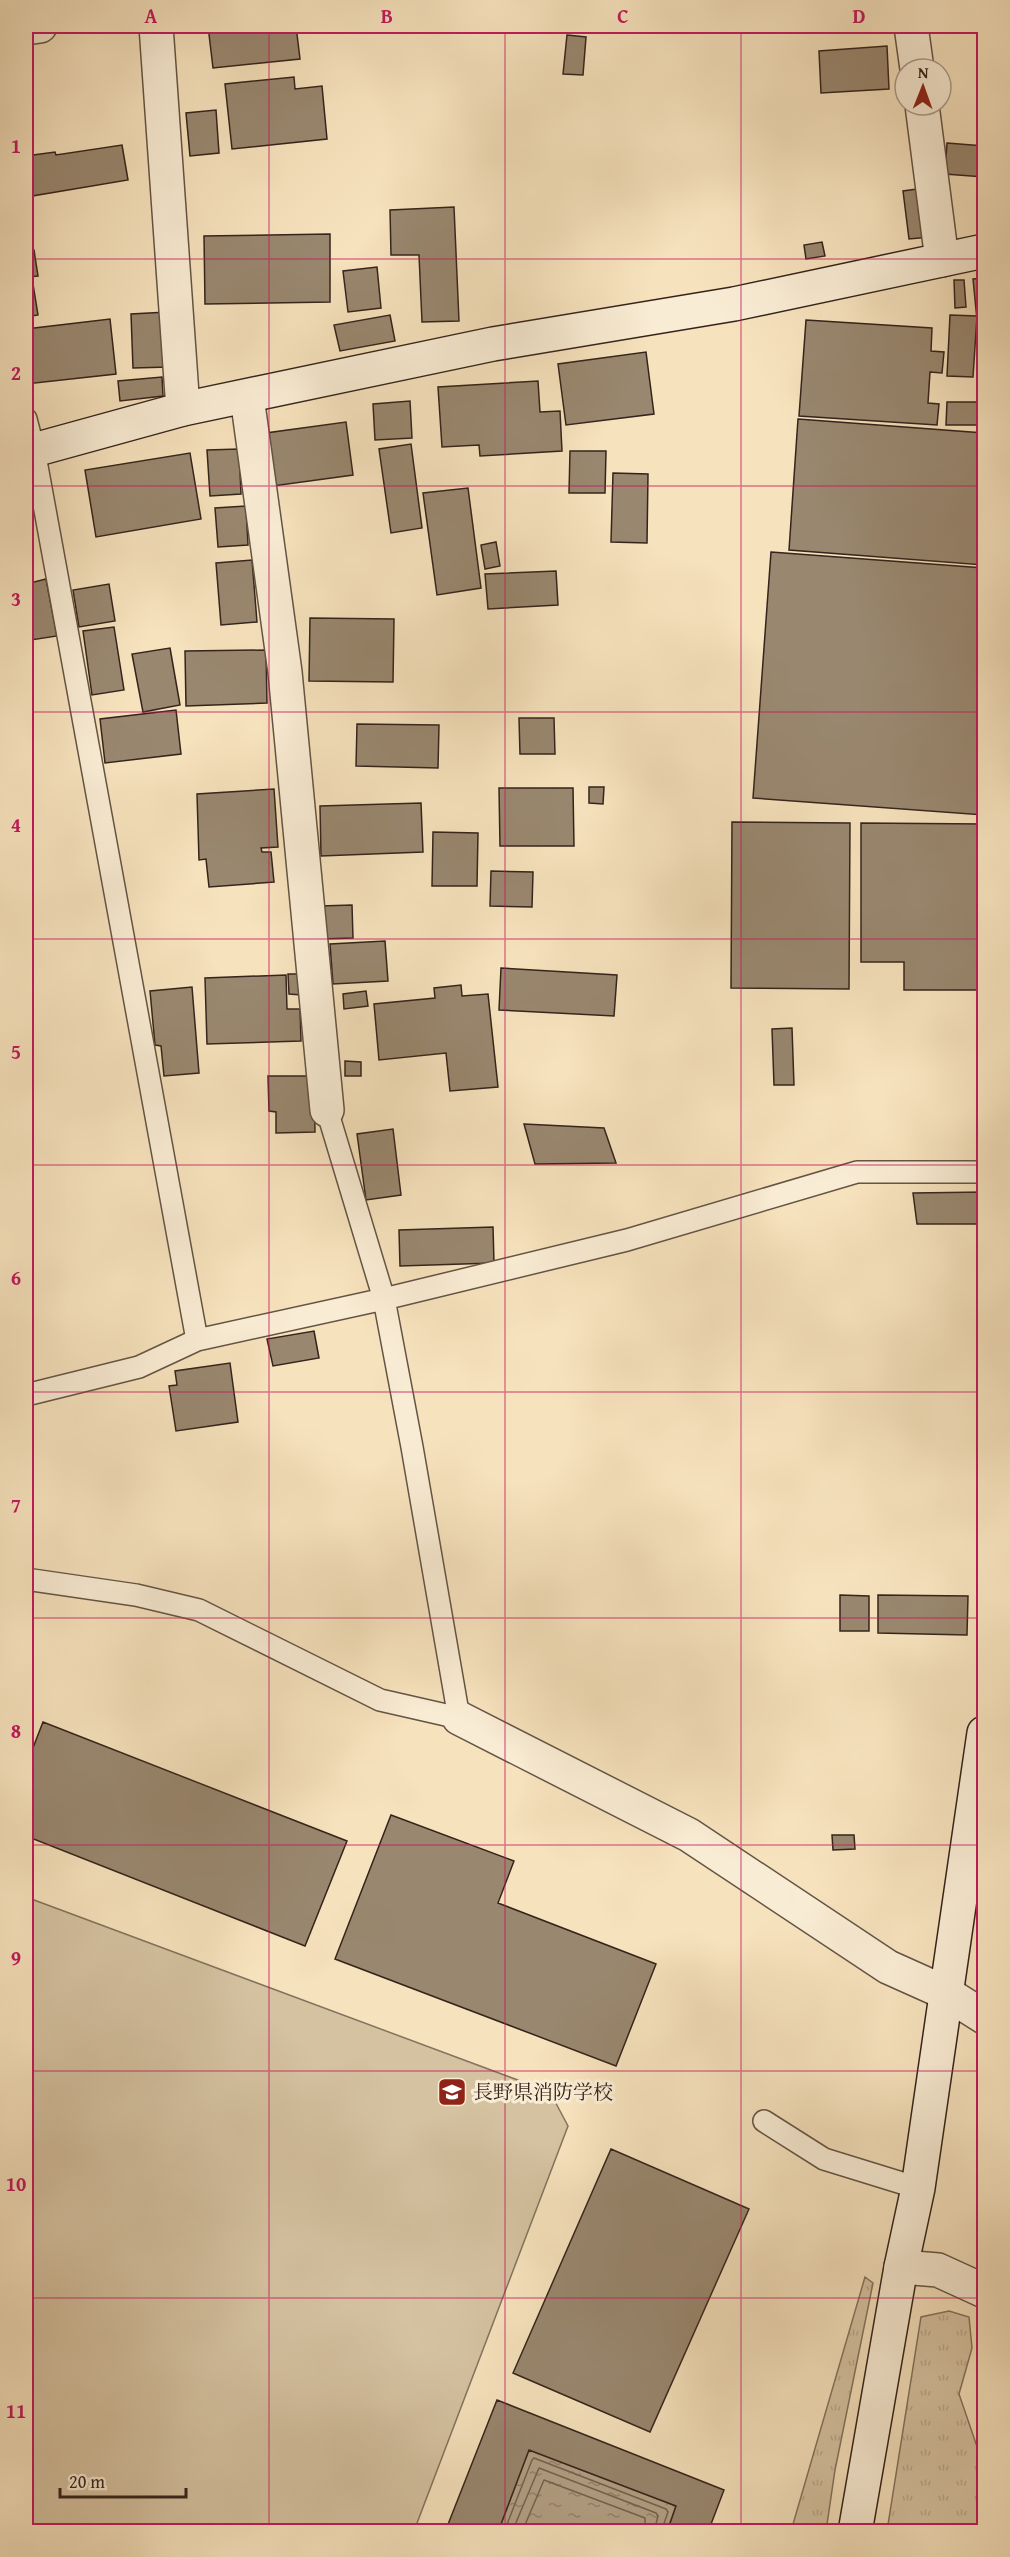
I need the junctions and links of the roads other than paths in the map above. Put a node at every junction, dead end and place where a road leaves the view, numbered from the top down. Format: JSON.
{"nodes":[{"id":1,"x":40,"y":26,"type":"edge"},
{"id":2,"x":156,"y":26,"type":"edge"},
{"id":3,"x":911,"y":26,"type":"edge"},
{"id":4,"x":26,"y":28,"type":"edge"},
{"id":5,"x":915,"y":57,"type":"edge"},
{"id":6,"x":924,"y":117,"type":"edge"},
{"id":7,"x":984,"y":251,"type":"edge"},
{"id":8,"x":942,"y":260,"type":"junction"},
{"id":9,"x":247,"y":397,"type":"junction"},
{"id":10,"x":183,"y":409,"type":"junction"},
{"id":11,"x":26,"y":419,"type":"edge"},
{"id":12,"x":30,"y":452,"type":"edge"},
{"id":13,"x":327,"y":1110,"type":"joint"},
{"id":14,"x":984,"y":1172,"type":"edge"},
{"id":15,"x":384,"y":1299,"type":"junction"},
{"id":16,"x":197,"y":1340,"type":"junction"},
{"id":17,"x":26,"y":1395,"type":"edge"},
{"id":18,"x":26,"y":1579,"type":"edge"},
{"id":19,"x":459,"y":1718,"type":"junction"},
{"id":20,"x":984,"y":1733,"type":"edge"},
{"id":21,"x":946,"y":1993,"type":"junction"},
{"id":22,"x":984,"y":2017,"type":"edge"},
{"id":23,"x":764,"y":2121,"type":"dead end"},
{"id":24,"x":918,"y":2188,"type":"junction"},
{"id":25,"x":901,"y":2267,"type":"junction"},
{"id":26,"x":984,"y":2291,"type":"edge"},
{"id":27,"x":855,"y":2532,"type":"edge"}],
"edges":[{"from":1,"to":4,"type":"street"},
{"from":2,"to":10,"type":"street"},
{"from":3,"to":5,"type":"street"},
{"from":6,"to":8,"type":"street"},
{"from":7,"to":8,"type":"street"},
{"from":8,"to":9,"type":"street"},
{"from":9,"to":10,"type":"street"},
{"from":9,"to":13,"type":"street"},
{"from":10,"to":12,"type":"street"},
{"from":11,"to":12,"type":"lane"},
{"from":12,"to":16,"type":"lane"},
{"from":13,"to":15,"type":"lane"},
{"from":14,"to":15,"type":"lane"},
{"from":15,"to":16,"type":"lane"},
{"from":15,"to":19,"type":"lane"},
{"from":16,"to":17,"type":"lane"},
{"from":18,"to":19,"type":"lane"},
{"from":19,"to":21,"type":"street"},
{"from":20,"to":21,"type":"street"},
{"from":21,"to":22,"type":"street"},
{"from":21,"to":24,"type":"street"},
{"from":23,"to":24,"type":"lane"},
{"from":24,"to":25,"type":"street"},
{"from":25,"to":26,"type":"street"},
{"from":25,"to":27,"type":"street"}]}
